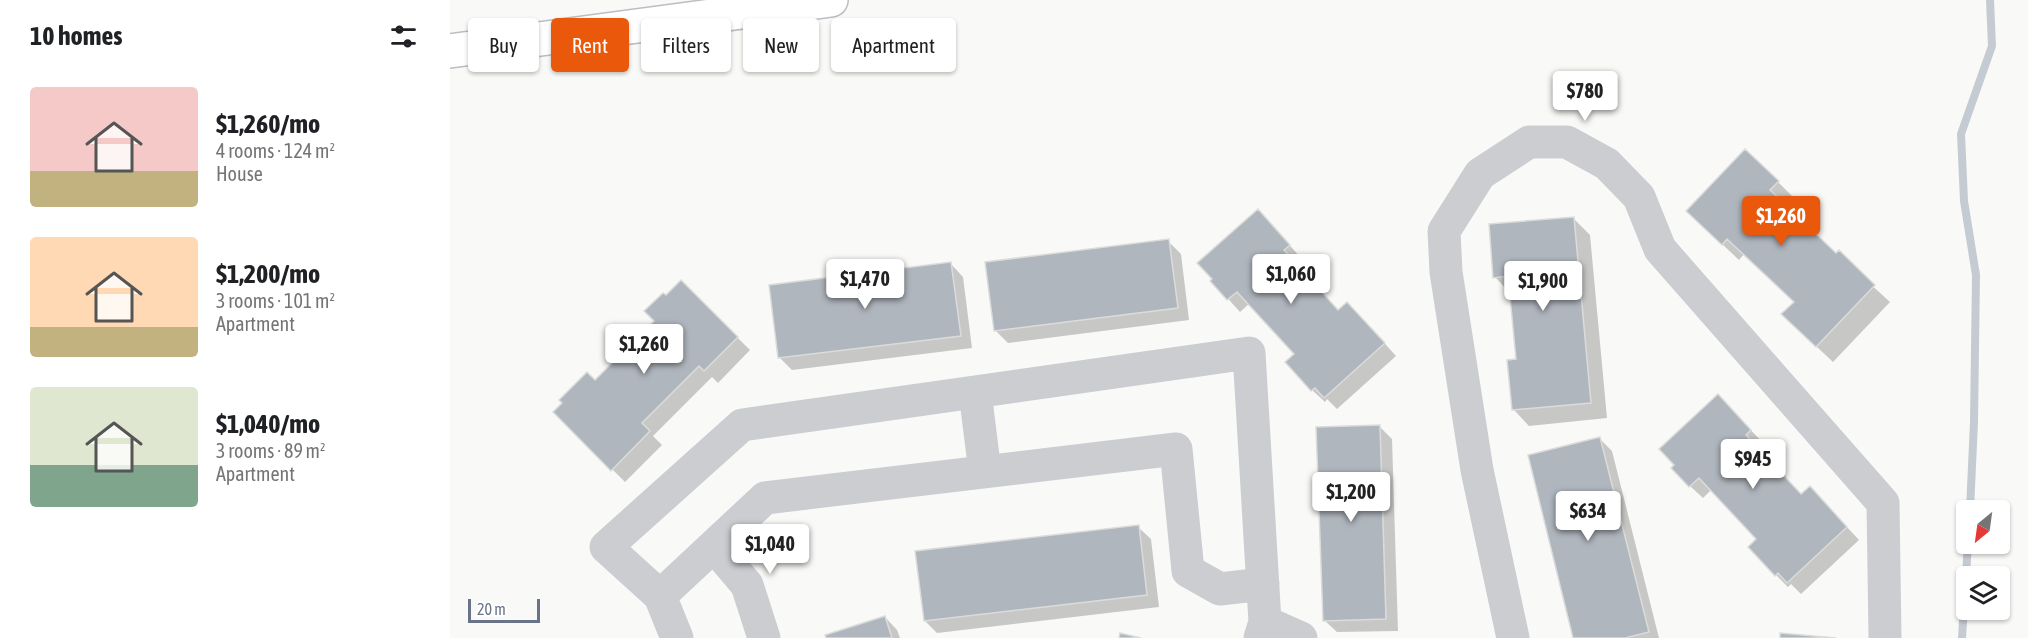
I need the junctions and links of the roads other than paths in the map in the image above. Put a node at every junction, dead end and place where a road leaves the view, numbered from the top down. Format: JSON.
{"nodes":[{"id":1,"x":831,"y":0,"type":"edge"},
{"id":2,"x":450,"y":51,"type":"edge"},
{"id":3,"x":975,"y":392,"type":"junction"},
{"id":4,"x":984,"y":472,"type":"junction"},
{"id":5,"x":714,"y":546,"type":"junction"},
{"id":6,"x":1263,"y":584,"type":"junction"},
{"id":7,"x":660,"y":596,"type":"junction"},
{"id":8,"x":1263,"y":630,"type":"edge"},
{"id":9,"x":677,"y":638,"type":"edge"},
{"id":10,"x":764,"y":638,"type":"edge"},
{"id":11,"x":1301,"y":638,"type":"edge"},
{"id":12,"x":1513,"y":638,"type":"edge"},
{"id":13,"x":1885,"y":638,"type":"edge"}],
"edges":[{"from":1,"to":2,"type":"highway"},
{"from":3,"to":4,"type":"street"},
{"from":3,"to":6,"type":"street"},
{"from":3,"to":7,"type":"street"},
{"from":4,"to":5,"type":"street"},
{"from":4,"to":6,"type":"street"},
{"from":5,"to":7,"type":"street"},
{"from":5,"to":10,"type":"street"},
{"from":6,"to":8,"type":"street"},
{"from":7,"to":9,"type":"street"},
{"from":8,"to":11,"type":"street"},
{"from":12,"to":13,"type":"street"}]}
